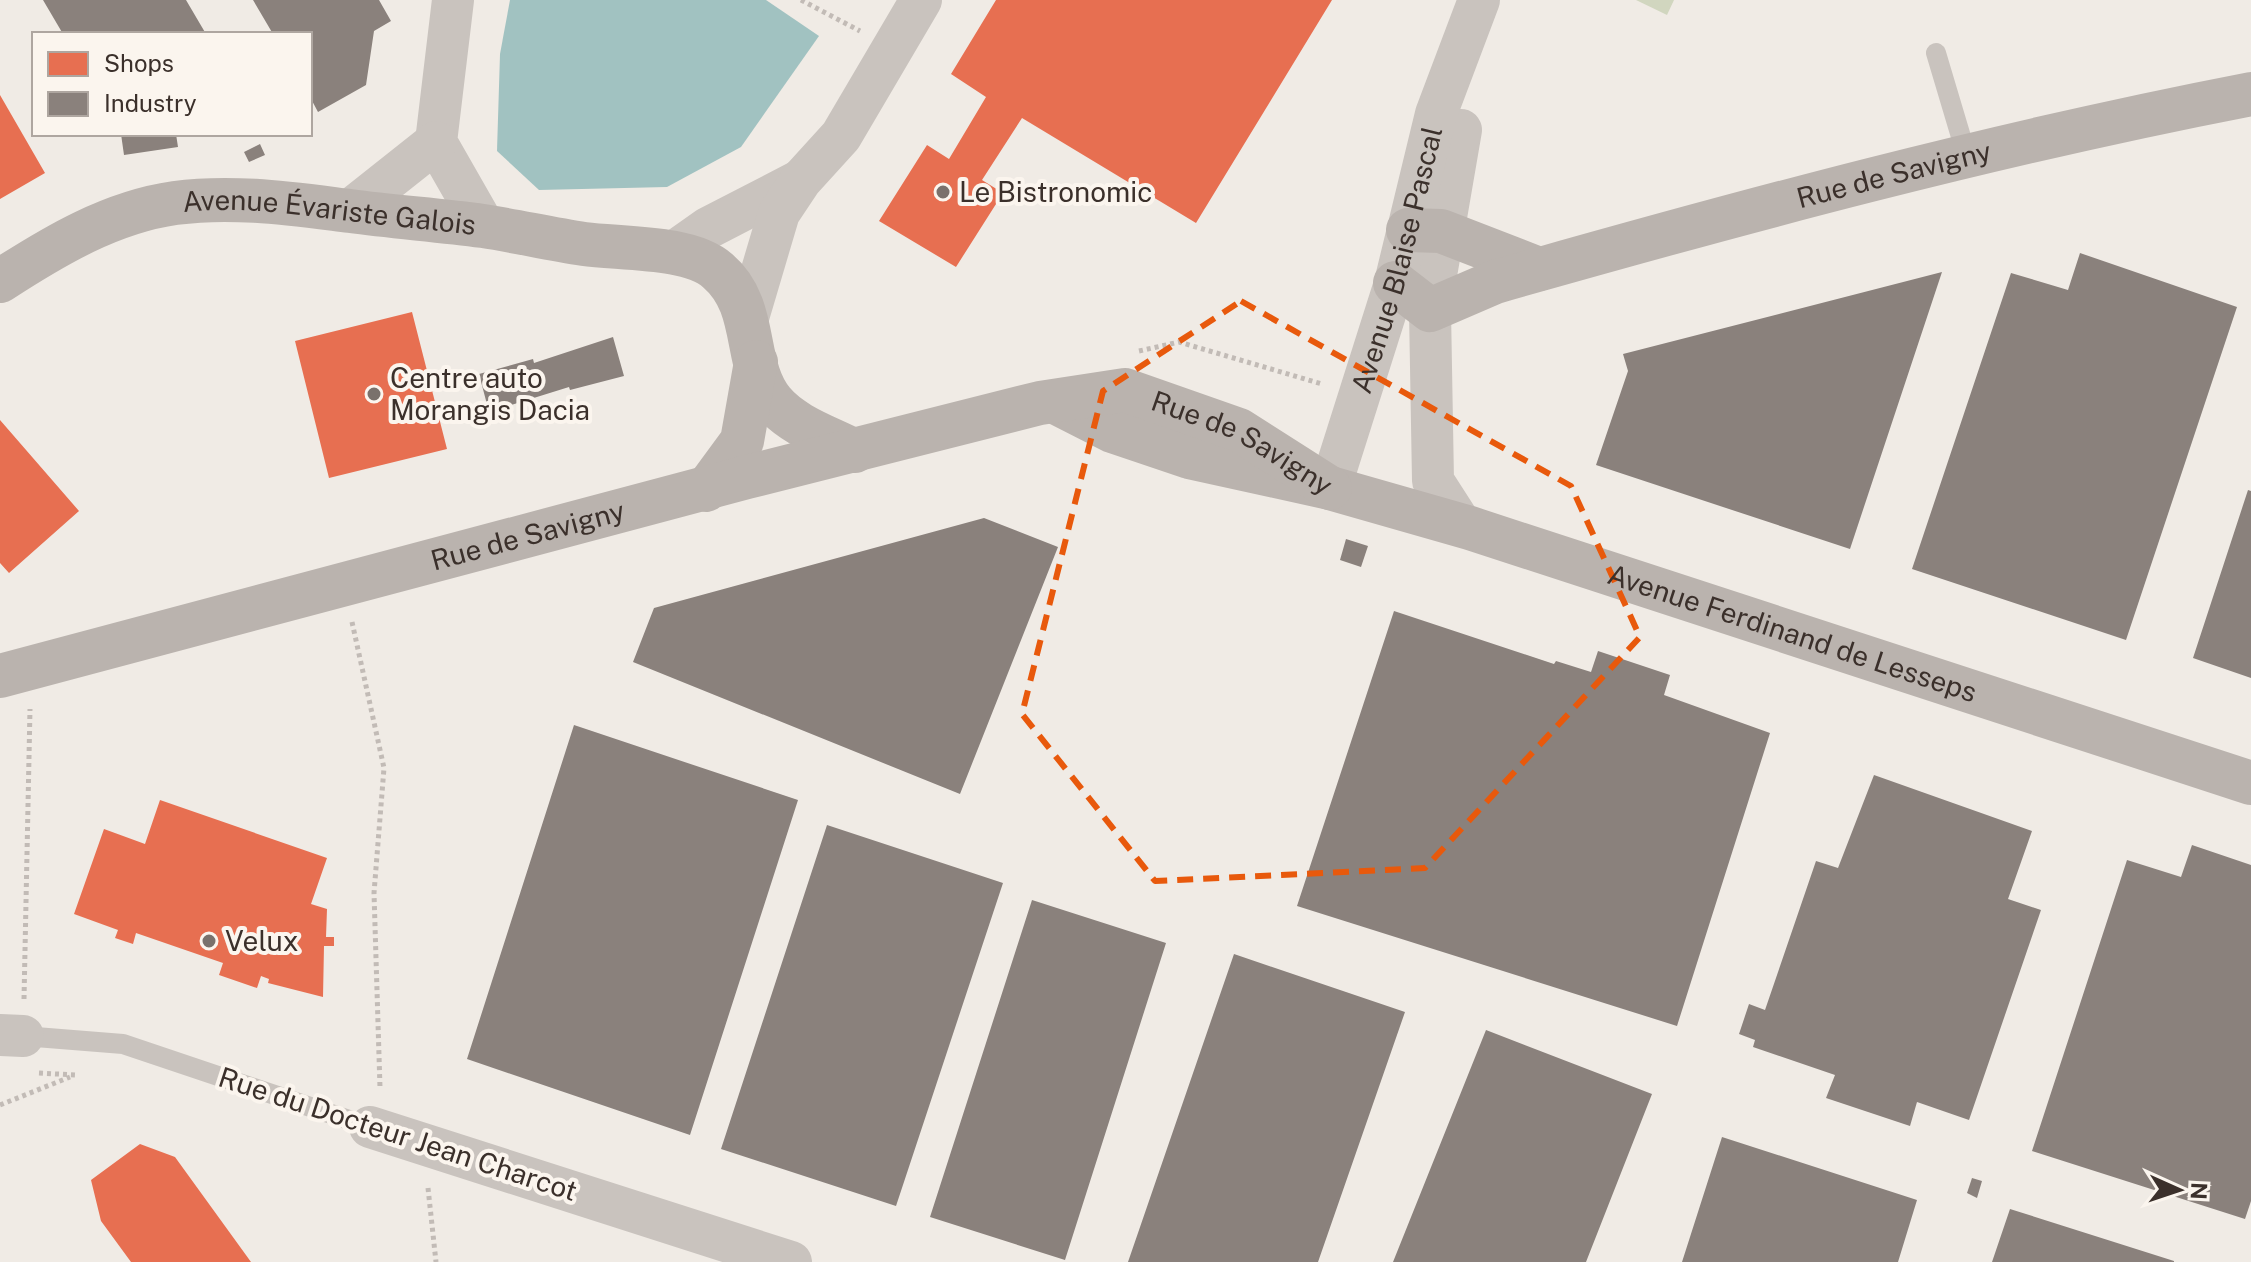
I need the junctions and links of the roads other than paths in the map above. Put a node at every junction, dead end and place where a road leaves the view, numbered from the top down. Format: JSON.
{"nodes":[{"id":1,"x":453,"y":0,"type":"edge"},
{"id":2,"x":921,"y":0,"type":"edge"},
{"id":3,"x":1474,"y":17,"type":"edge"},
{"id":4,"x":1936,"y":53,"type":"dead end"},
{"id":5,"x":2251,"y":94,"type":"edge"},
{"id":6,"x":436,"y":142,"type":"junction"},
{"id":7,"x":1967,"y":157,"type":"junction"},
{"id":8,"x":801,"y":180,"type":"junction"},
{"id":9,"x":349,"y":211,"type":"junction"},
{"id":10,"x":484,"y":226,"type":"junction"},
{"id":11,"x":1424,"y":231,"type":"junction"},
{"id":12,"x":674,"y":252,"type":"junction"},
{"id":13,"x":1539,"y":269,"type":"junction"},
{"id":14,"x":0,"y":281,"type":"edge"},
{"id":15,"x":1395,"y":283,"type":"junction"},
{"id":16,"x":1430,"y":310,"type":"junction"},
{"id":17,"x":751,"y":342,"type":"junction"},
{"id":18,"x":855,"y":451,"type":"junction"},
{"id":19,"x":1433,"y":451,"type":"junction"},
{"id":20,"x":1330,"y":488,"type":"junction"},
{"id":21,"x":706,"y":490,"type":"junction"},
{"id":22,"x":1373,"y":501,"type":"junction"},
{"id":23,"x":1462,"y":526,"type":"junction"},
{"id":24,"x":52,"y":662,"type":"junction"},
{"id":25,"x":0,"y":663,"type":"edge"},
{"id":26,"x":0,"y":676,"type":"edge"},
{"id":27,"x":2251,"y":783,"type":"edge"},
{"id":28,"x":11,"y":1036,"type":"edge"},
{"id":29,"x":370,"y":1127,"type":"joint"},
{"id":30,"x":791,"y":1262,"type":"edge"}],
"edges":[{"from":1,"to":6,"type":"street"},
{"from":2,"to":8,"type":"street"},
{"from":3,"to":11,"type":"street","name":"Avenue Blaise Pascal"},
{"from":4,"to":7,"type":"lane"},
{"from":5,"to":7,"type":"main road","name":"Rue de Savigny"},
{"from":6,"to":9,"type":"street"},
{"from":6,"to":10,"type":"street"},
{"from":7,"to":13,"type":"main road","name":"Rue de Savigny"},
{"from":8,"to":12,"type":"street"},
{"from":8,"to":17,"type":"street"},
{"from":9,"to":10,"type":"main road","name":"Avenue Évariste Galois"},
{"from":9,"to":14,"type":"main road","name":"Avenue Évariste Galois"},
{"from":10,"to":12,"type":"main road","name":"Avenue Évariste Galois"},
{"from":11,"to":13,"type":"main road"},
{"from":11,"to":15,"type":"street","name":"Avenue Blaise Pascal"},
{"from":11,"to":16,"type":"street","name":"Avenue Blaise Pascal"},
{"from":12,"to":17,"type":"main road","name":"Avenue Évariste Galois"},
{"from":13,"to":16,"type":"main road","name":"Rue de Savigny"},
{"from":15,"to":16,"type":"main road"},
{"from":15,"to":20,"type":"street","name":"Avenue Blaise Pascal"},
{"from":16,"to":19,"type":"street","name":"Avenue Blaise Pascal"},
{"from":17,"to":18,"type":"main road","name":"Avenue Évariste Galois"},
{"from":17,"to":21,"type":"main road"},
{"from":18,"to":20,"type":"main road","name":"Rue de Savigny"},
{"from":18,"to":21,"type":"main road","name":"Rue de Savigny"},
{"from":19,"to":22,"type":"street"},
{"from":19,"to":23,"type":"street","name":"Avenue Blaise Pascal"},
{"from":20,"to":22,"type":"main road","name":"Avenue Ferdinand de Lesseps"},
{"from":21,"to":24,"type":"main road","name":"Rue de Savigny"},
{"from":22,"to":23,"type":"main road","name":"Avenue Ferdinand de Lesseps"},
{"from":23,"to":27,"type":"main road","name":"Avenue Ferdinand de Lesseps"},
{"from":24,"to":25,"type":"lane"},
{"from":24,"to":26,"type":"main road","name":"Rue de Savigny"},
{"from":28,"to":29,"type":"lane","name":"Rue du Docteur Jean Charcot"},
{"from":29,"to":30,"type":"street","name":"Rue du Docteur Jean Charcot"}]}
